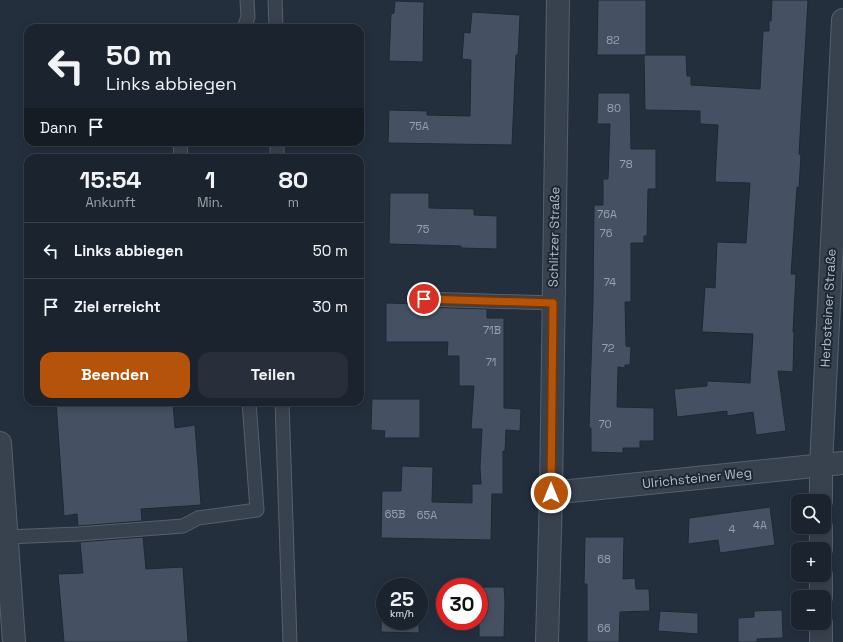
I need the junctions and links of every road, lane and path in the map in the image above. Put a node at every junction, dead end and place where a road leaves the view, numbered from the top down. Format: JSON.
{"nodes":[{"id":1,"x":247,"y":0,"type":"edge"},
{"id":2,"x":275,"y":0,"type":"edge"},
{"id":3,"x":558,"y":0,"type":"edge"},
{"id":4,"x":843,"y":20,"type":"edge"},
{"id":5,"x":245,"y":24,"type":"edge"},
{"id":6,"x":276,"y":24,"type":"edge"},
{"id":7,"x":424,"y":299,"type":"dead end"},
{"id":8,"x":553,"y":303,"type":"junction"},
{"id":9,"x":248,"y":406,"type":"edge"},
{"id":10,"x":282,"y":406,"type":"edge"},
{"id":11,"x":0,"y":443,"type":"edge"},
{"id":12,"x":843,"y":463,"type":"edge"},
{"id":13,"x":821,"y":465,"type":"junction"},
{"id":14,"x":551,"y":493,"type":"junction"},
{"id":15,"x":821,"y":494,"type":"edge"},
{"id":16,"x":6,"y":537,"type":"junction"},
{"id":17,"x":821,"y":630,"type":"edge"},
{"id":18,"x":14,"y":642,"type":"edge"},
{"id":19,"x":290,"y":642,"type":"edge"},
{"id":20,"x":547,"y":642,"type":"edge"},
{"id":21,"x":821,"y":642,"type":"edge"}],
"edges":[{"from":1,"to":5,"type":"lane"},
{"from":2,"to":6,"type":"lane"},
{"from":3,"to":8,"type":"street","name":"Schlitzer Straße"},
{"from":4,"to":13,"type":"street","name":"Herbsteiner Straße"},
{"from":7,"to":8,"type":"lane"},
{"from":8,"to":14,"type":"street","name":"Schlitzer Straße"},
{"from":9,"to":16,"type":"lane"},
{"from":10,"to":19,"type":"lane"},
{"from":11,"to":16,"type":"street"},
{"from":12,"to":13,"type":"street","name":"Ulrichsteiner Weg"},
{"from":13,"to":14,"type":"street","name":"Ulrichsteiner Weg"},
{"from":13,"to":15,"type":"street","name":"Herbsteiner Straße"},
{"from":14,"to":20,"type":"street","name":"Schlitzer Straße"},
{"from":16,"to":18,"type":"street"},
{"from":17,"to":21,"type":"street"}]}
